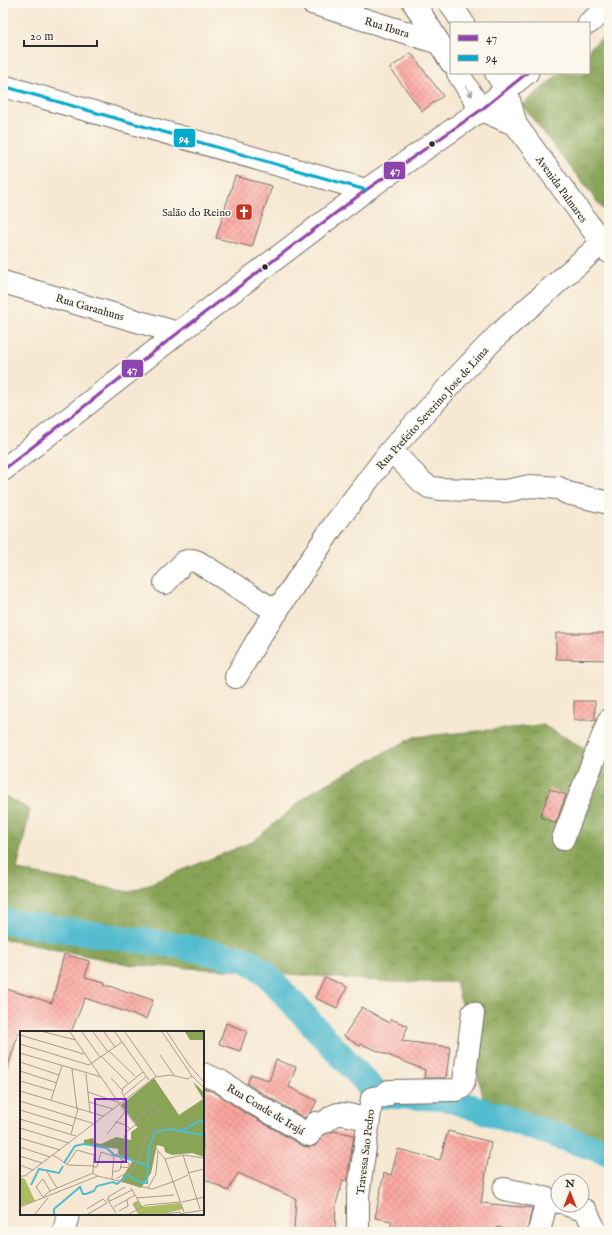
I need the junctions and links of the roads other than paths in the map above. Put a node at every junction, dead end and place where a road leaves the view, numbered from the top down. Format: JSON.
{"nodes":[{"id":1,"x":312,"y":3,"type":"edge"},
{"id":2,"x":414,"y":3,"type":"edge"},
{"id":3,"x":450,"y":3,"type":"edge"},
{"id":4,"x":609,"y":5,"type":"edge"},
{"id":5,"x":462,"y":22,"type":"edge"},
{"id":6,"x":590,"y":22,"type":"edge"},
{"id":7,"x":439,"y":43,"type":"junction"},
{"id":8,"x":450,"y":60,"type":"edge"},
{"id":9,"x":459,"y":74,"type":"edge"},
{"id":10,"x":524,"y":74,"type":"edge"},
{"id":11,"x":501,"y":81,"type":"edge"},
{"id":12,"x":3,"y":86,"type":"edge"},
{"id":13,"x":481,"y":110,"type":"junction"},
{"id":14,"x":516,"y":125,"type":"junction"},
{"id":15,"x":366,"y":190,"type":"junction"},
{"id":16,"x":606,"y":248,"type":"edge"},
{"id":17,"x":3,"y":282,"type":"edge"},
{"id":18,"x":178,"y":333,"type":"junction"},
{"id":19,"x":391,"y":450,"type":"junction"},
{"id":20,"x":3,"y":470,"type":"edge"},
{"id":21,"x":609,"y":503,"type":"edge"},
{"id":22,"x":165,"y":583,"type":"dead end"},
{"id":23,"x":277,"y":612,"type":"junction"},
{"id":24,"x":236,"y":676,"type":"dead end"},
{"id":25,"x":609,"y":720,"type":"edge"},
{"id":26,"x":563,"y":839,"type":"dead end"},
{"id":27,"x":473,"y":1013,"type":"dead end"},
{"id":28,"x":204,"y":1074,"type":"edge"},
{"id":29,"x":369,"y":1120,"type":"junction"},
{"id":30,"x":504,"y":1189,"type":"dead end"},
{"id":31,"x":550,"y":1200,"type":"edge"},
{"id":32,"x":550,"y":1205,"type":"edge"},
{"id":33,"x":587,"y":1213,"type":"edge"},
{"id":34,"x":68,"y":1215,"type":"edge"},
{"id":35,"x":64,"y":1232,"type":"edge"},
{"id":36,"x":358,"y":1232,"type":"edge"},
{"id":37,"x":539,"y":1232,"type":"edge"},
{"id":38,"x":596,"y":1232,"type":"edge"}],
"edges":[{"from":1,"to":7,"type":"street","name":"Rua Ibura"},
{"from":2,"to":7,"type":"street"},
{"from":3,"to":5,"type":"street"},
{"from":4,"to":6,"type":"street"},
{"from":7,"to":8,"type":"street"},
{"from":9,"to":13,"type":"street","one_way":true},
{"from":10,"to":11,"type":"street"},
{"from":11,"to":13,"type":"street"},
{"from":11,"to":14,"type":"street","name":"Avenida Palmares"},
{"from":12,"to":15,"type":"street"},
{"from":13,"to":14,"type":"street"},
{"from":13,"to":15,"type":"street"},
{"from":14,"to":16,"type":"street","name":"Avenida Palmares"},
{"from":15,"to":18,"type":"street"},
{"from":16,"to":19,"type":"street","name":"Rua Prefeito Severino Jose de Lima"},
{"from":17,"to":18,"type":"street","name":"Rua Garanhuns"},
{"from":18,"to":20,"type":"street"},
{"from":19,"to":21,"type":"street"},
{"from":19,"to":23,"type":"street","name":"Rua Prefeito Severino Jose de Lima"},
{"from":22,"to":23,"type":"street"},
{"from":23,"to":24,"type":"street","name":"Rua Prefeito Severino Jose de Lima"},
{"from":25,"to":26,"type":"street"},
{"from":27,"to":29,"type":"street","name":"Travessa Sao Pedro"},
{"from":28,"to":29,"type":"street","name":"Rua Conde de Irajá"},
{"from":29,"to":36,"type":"street","name":"Travessa Sao Pedro"},
{"from":30,"to":31,"type":"street"},
{"from":32,"to":37,"type":"street"},
{"from":33,"to":38,"type":"street"},
{"from":34,"to":35,"type":"street"}]}
